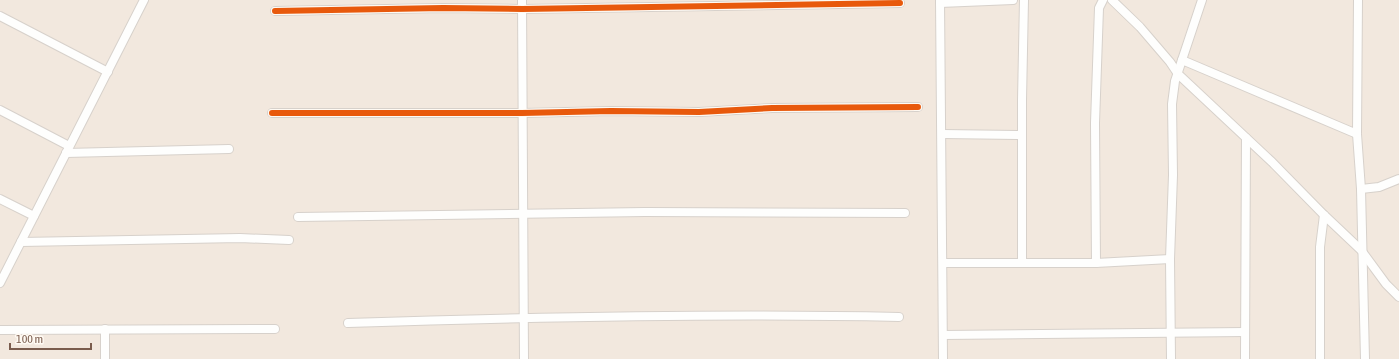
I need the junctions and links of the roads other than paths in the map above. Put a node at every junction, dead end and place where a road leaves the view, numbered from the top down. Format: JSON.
{"nodes":[{"id":1,"x":144,"y":0,"type":"edge"},
{"id":2,"x":522,"y":0,"type":"edge"},
{"id":3,"x":1013,"y":0,"type":"edge"},
{"id":4,"x":1024,"y":0,"type":"edge"},
{"id":5,"x":1103,"y":0,"type":"edge"},
{"id":6,"x":1112,"y":0,"type":"edge"},
{"id":7,"x":1202,"y":0,"type":"edge"},
{"id":8,"x":1358,"y":0,"type":"edge"},
{"id":9,"x":940,"y":1,"type":"edge"},
{"id":10,"x":900,"y":3,"type":"dead end"},
{"id":11,"x":522,"y":9,"type":"junction"},
{"id":12,"x":275,"y":11,"type":"dead end"},
{"id":13,"x":0,"y":16,"type":"edge"},
{"id":14,"x":1182,"y":60,"type":"junction"},
{"id":15,"x":108,"y":72,"type":"junction"},
{"id":16,"x":1178,"y":74,"type":"junction"},
{"id":17,"x":918,"y":107,"type":"dead end"},
{"id":18,"x":0,"y":110,"type":"edge"},
{"id":19,"x":272,"y":113,"type":"dead end"},
{"id":20,"x":522,"y":113,"type":"junction"},
{"id":21,"x":942,"y":134,"type":"junction"},
{"id":22,"x":1357,"y":134,"type":"junction"},
{"id":23,"x":1022,"y":135,"type":"junction"},
{"id":24,"x":1246,"y":138,"type":"junction"},
{"id":25,"x":229,"y":148,"type":"dead end"},
{"id":26,"x":68,"y":149,"type":"junction"},
{"id":27,"x":1399,"y":179,"type":"edge"},
{"id":28,"x":1361,"y":189,"type":"junction"},
{"id":29,"x":0,"y":199,"type":"edge"},
{"id":30,"x":906,"y":213,"type":"dead end"},
{"id":31,"x":523,"y":215,"type":"junction"},
{"id":32,"x":1324,"y":215,"type":"junction"},
{"id":33,"x":34,"y":216,"type":"junction"},
{"id":34,"x":298,"y":217,"type":"dead end"},
{"id":35,"x":289,"y":240,"type":"dead end"},
{"id":36,"x":21,"y":242,"type":"junction"},
{"id":37,"x":1361,"y":250,"type":"junction"},
{"id":38,"x":1170,"y":259,"type":"junction"},
{"id":39,"x":943,"y":263,"type":"junction"},
{"id":40,"x":1022,"y":263,"type":"junction"},
{"id":41,"x":1096,"y":263,"type":"junction"},
{"id":42,"x":0,"y":283,"type":"edge"},
{"id":43,"x":1399,"y":297,"type":"edge"},
{"id":44,"x":899,"y":317,"type":"dead end"},
{"id":45,"x":524,"y":318,"type":"junction"},
{"id":46,"x":348,"y":323,"type":"dead end"},
{"id":47,"x":105,"y":329,"type":"junction"},
{"id":48,"x":275,"y":329,"type":"dead end"},
{"id":49,"x":0,"y":330,"type":"edge"},
{"id":50,"x":1170,"y":332,"type":"junction"},
{"id":51,"x":1245,"y":332,"type":"junction"},
{"id":52,"x":943,"y":336,"type":"junction"},
{"id":53,"x":105,"y":359,"type":"edge"},
{"id":54,"x":524,"y":359,"type":"edge"},
{"id":55,"x":943,"y":359,"type":"edge"},
{"id":56,"x":1171,"y":359,"type":"edge"},
{"id":57,"x":1245,"y":359,"type":"edge"},
{"id":58,"x":1320,"y":359,"type":"edge"},
{"id":59,"x":1365,"y":359,"type":"edge"}],
"edges":[{"from":1,"to":15,"type":"street"},
{"from":2,"to":11,"type":"street"},
{"from":3,"to":9,"type":"street"},
{"from":4,"to":23,"type":"street"},
{"from":5,"to":41,"type":"street"},
{"from":6,"to":16,"type":"street"},
{"from":7,"to":14,"type":"street"},
{"from":8,"to":22,"type":"street"},
{"from":9,"to":21,"type":"street"},
{"from":10,"to":11,"type":"street"},
{"from":11,"to":12,"type":"street"},
{"from":11,"to":20,"type":"street"},
{"from":13,"to":15,"type":"street"},
{"from":14,"to":16,"type":"street"},
{"from":14,"to":22,"type":"street"},
{"from":15,"to":26,"type":"street"},
{"from":16,"to":24,"type":"street"},
{"from":16,"to":38,"type":"street"},
{"from":17,"to":20,"type":"street"},
{"from":18,"to":26,"type":"street"},
{"from":19,"to":20,"type":"street"},
{"from":20,"to":31,"type":"street"},
{"from":21,"to":23,"type":"street"},
{"from":21,"to":39,"type":"street"},
{"from":22,"to":28,"type":"street"},
{"from":23,"to":40,"type":"street"},
{"from":24,"to":32,"type":"street"},
{"from":24,"to":51,"type":"street"},
{"from":25,"to":26,"type":"street"},
{"from":26,"to":33,"type":"street"},
{"from":27,"to":28,"type":"street"},
{"from":28,"to":37,"type":"street"},
{"from":29,"to":33,"type":"street"},
{"from":30,"to":31,"type":"street"},
{"from":31,"to":34,"type":"street"},
{"from":31,"to":45,"type":"street"},
{"from":32,"to":37,"type":"street"},
{"from":32,"to":58,"type":"street"},
{"from":33,"to":36,"type":"street"},
{"from":35,"to":36,"type":"street"},
{"from":36,"to":42,"type":"street"},
{"from":37,"to":43,"type":"street"},
{"from":37,"to":59,"type":"street"},
{"from":38,"to":41,"type":"street"},
{"from":38,"to":50,"type":"street"},
{"from":39,"to":40,"type":"street"},
{"from":39,"to":52,"type":"street"},
{"from":40,"to":41,"type":"street"},
{"from":44,"to":45,"type":"street"},
{"from":45,"to":46,"type":"street"},
{"from":45,"to":54,"type":"street"},
{"from":47,"to":48,"type":"street"},
{"from":47,"to":49,"type":"street"},
{"from":47,"to":53,"type":"street"},
{"from":50,"to":51,"type":"street"},
{"from":50,"to":52,"type":"street"},
{"from":50,"to":56,"type":"street"},
{"from":51,"to":57,"type":"street"},
{"from":52,"to":55,"type":"street"}]}
